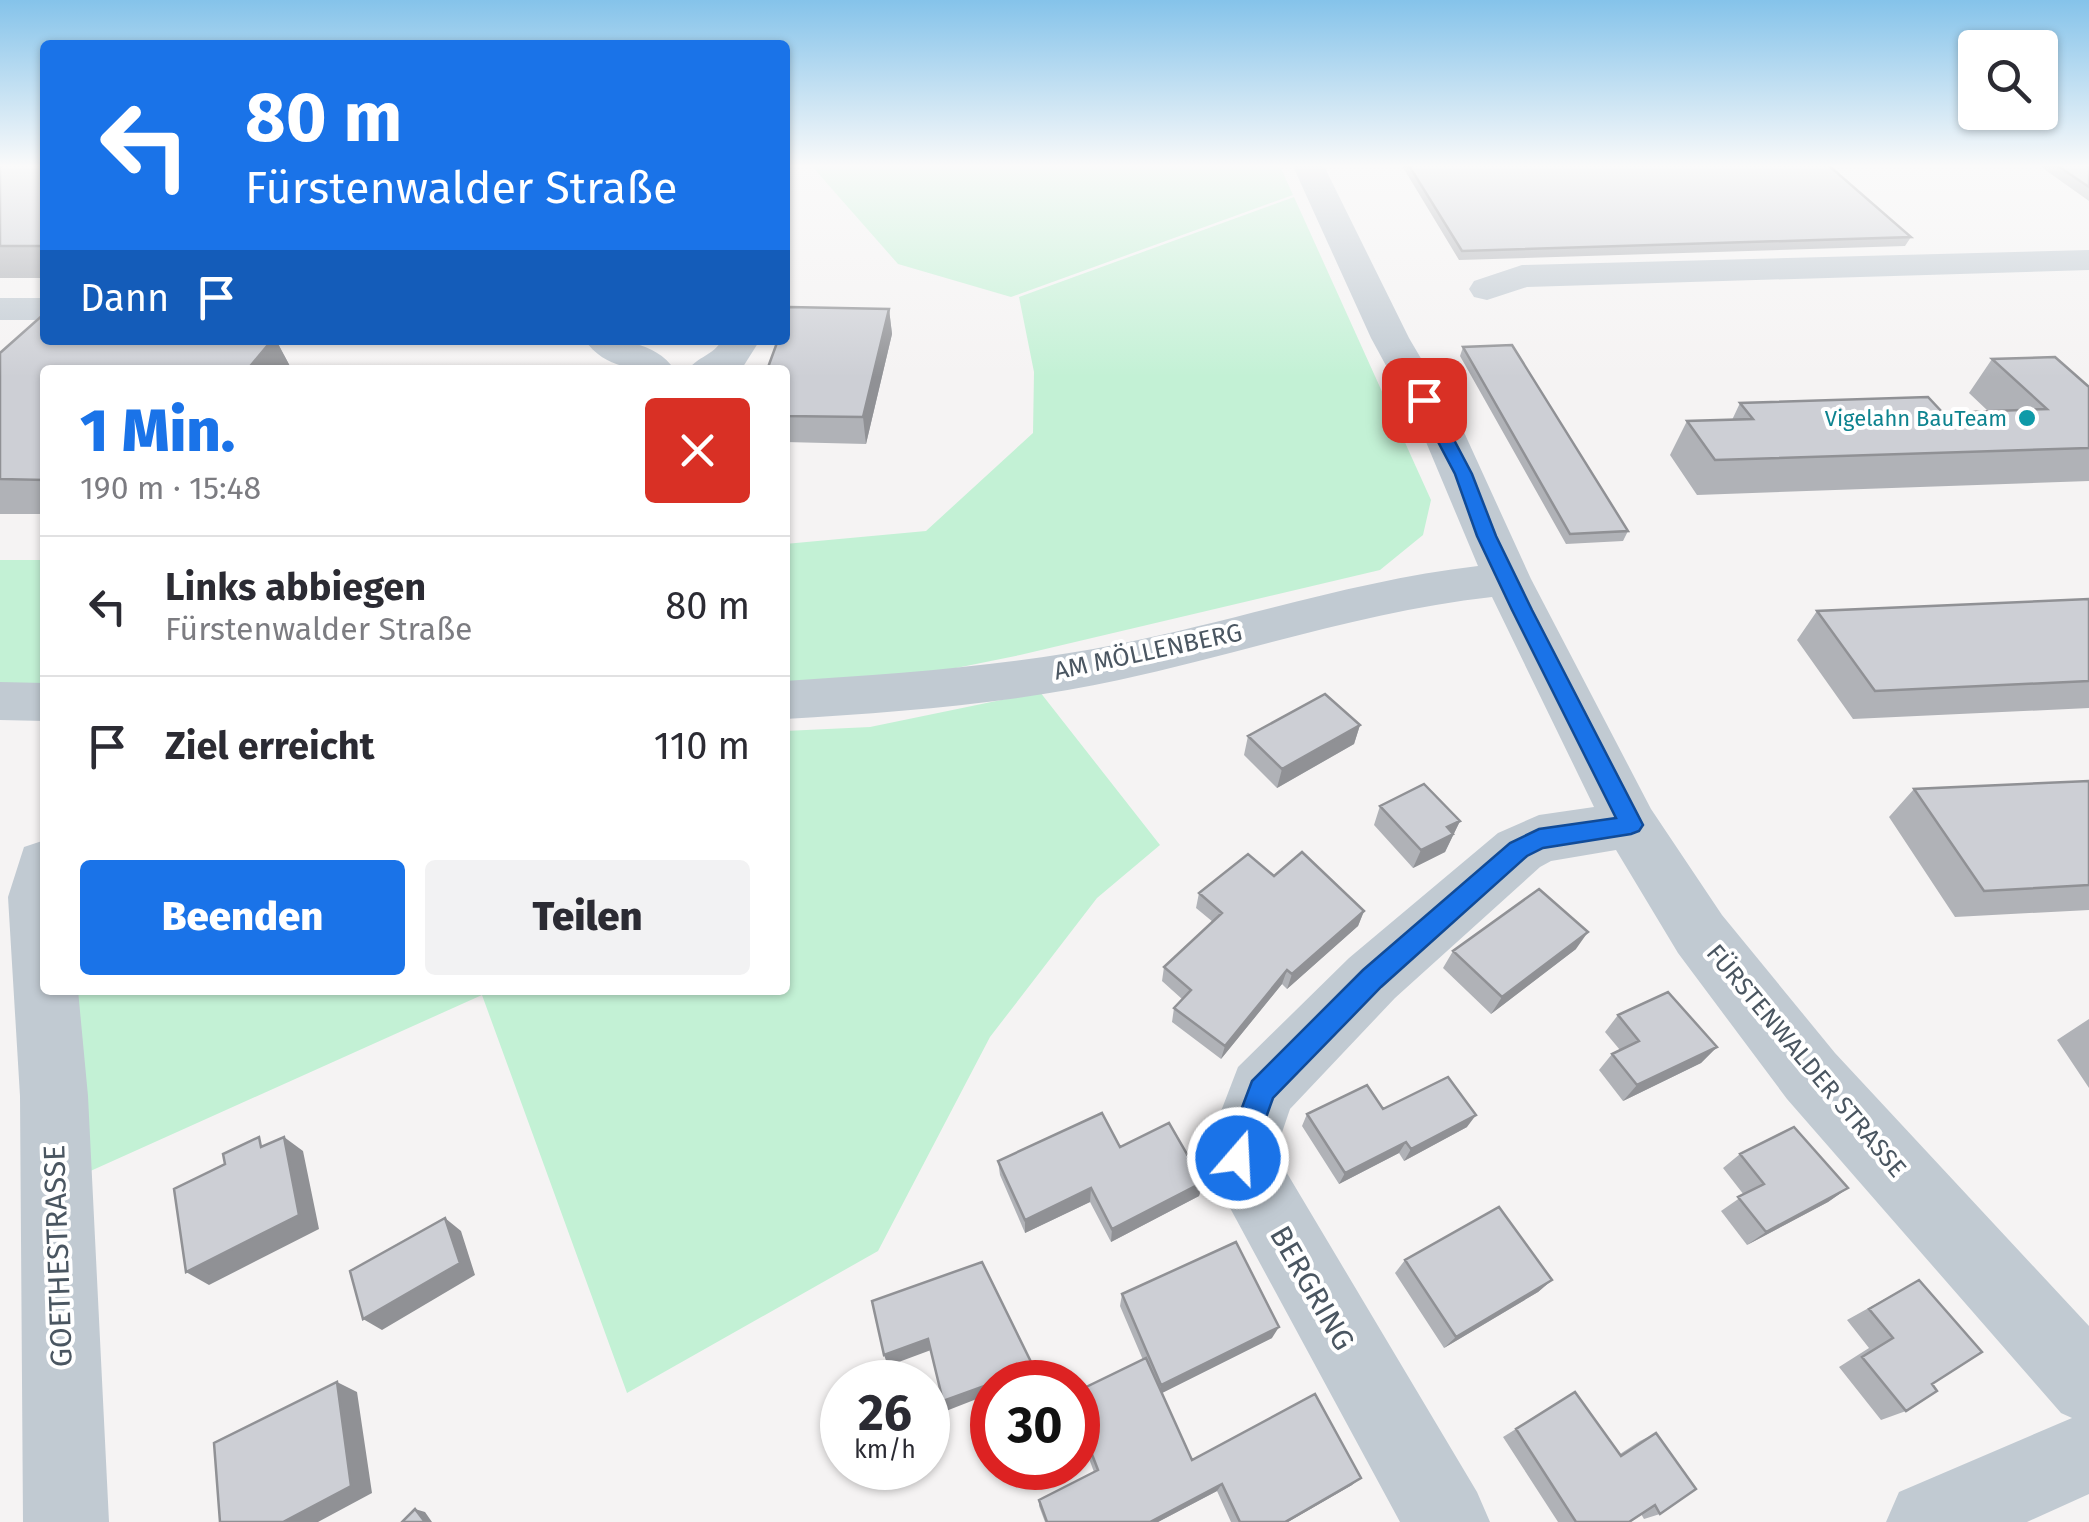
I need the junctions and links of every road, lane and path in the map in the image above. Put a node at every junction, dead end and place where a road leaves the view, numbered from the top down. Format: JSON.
{"nodes":[{"id":1,"x":1340,"y":235,"type":"edge"},
{"id":2,"x":2089,"y":260,"type":"edge"},
{"id":3,"x":1488,"y":289,"type":"dead end"},
{"id":4,"x":0,"y":309,"type":"edge"},
{"id":5,"x":40,"y":309,"type":"edge"},
{"id":6,"x":612,"y":345,"type":"edge"},
{"id":7,"x":738,"y":345,"type":"edge"},
{"id":8,"x":646,"y":365,"type":"edge"},
{"id":9,"x":720,"y":365,"type":"edge"},
{"id":10,"x":1507,"y":579,"type":"junction"},
{"id":11,"x":790,"y":700,"type":"edge"},
{"id":12,"x":0,"y":701,"type":"edge"},
{"id":13,"x":40,"y":702,"type":"edge"},
{"id":14,"x":1631,"y":825,"type":"junction"},
{"id":15,"x":40,"y":888,"type":"edge"},
{"id":16,"x":40,"y":923,"type":"edge"},
{"id":17,"x":46,"y":995,"type":"edge"},
{"id":18,"x":2089,"y":1385,"type":"edge"},
{"id":19,"x":2089,"y":1452,"type":"edge"},
{"id":20,"x":66,"y":1522,"type":"edge"},
{"id":21,"x":1446,"y":1522,"type":"edge"},
{"id":22,"x":1929,"y":1522,"type":"edge"}],
"edges":[{"from":1,"to":10,"type":"street","name":"FÜRSTENWALDER STRASSE"},
{"from":2,"to":3,"type":"street"},
{"from":4,"to":5,"type":"street"},
{"from":6,"to":8,"type":"street"},
{"from":7,"to":9,"type":"street"},
{"from":10,"to":11,"type":"street","name":"AM MÖLLENBERG"},
{"from":10,"to":14,"type":"street","name":"FÜRSTENWALDER STRASSE"},
{"from":12,"to":13,"type":"street"},
{"from":14,"to":18,"type":"street","name":"FÜRSTENWALDER STRASSE"},
{"from":14,"to":21,"type":"street","name":"BERGRING"},
{"from":15,"to":16,"type":"street","name":"GOETHESTRASSE"},
{"from":17,"to":20,"type":"street","name":"GOETHESTRASSE"},
{"from":19,"to":22,"type":"street"}]}
